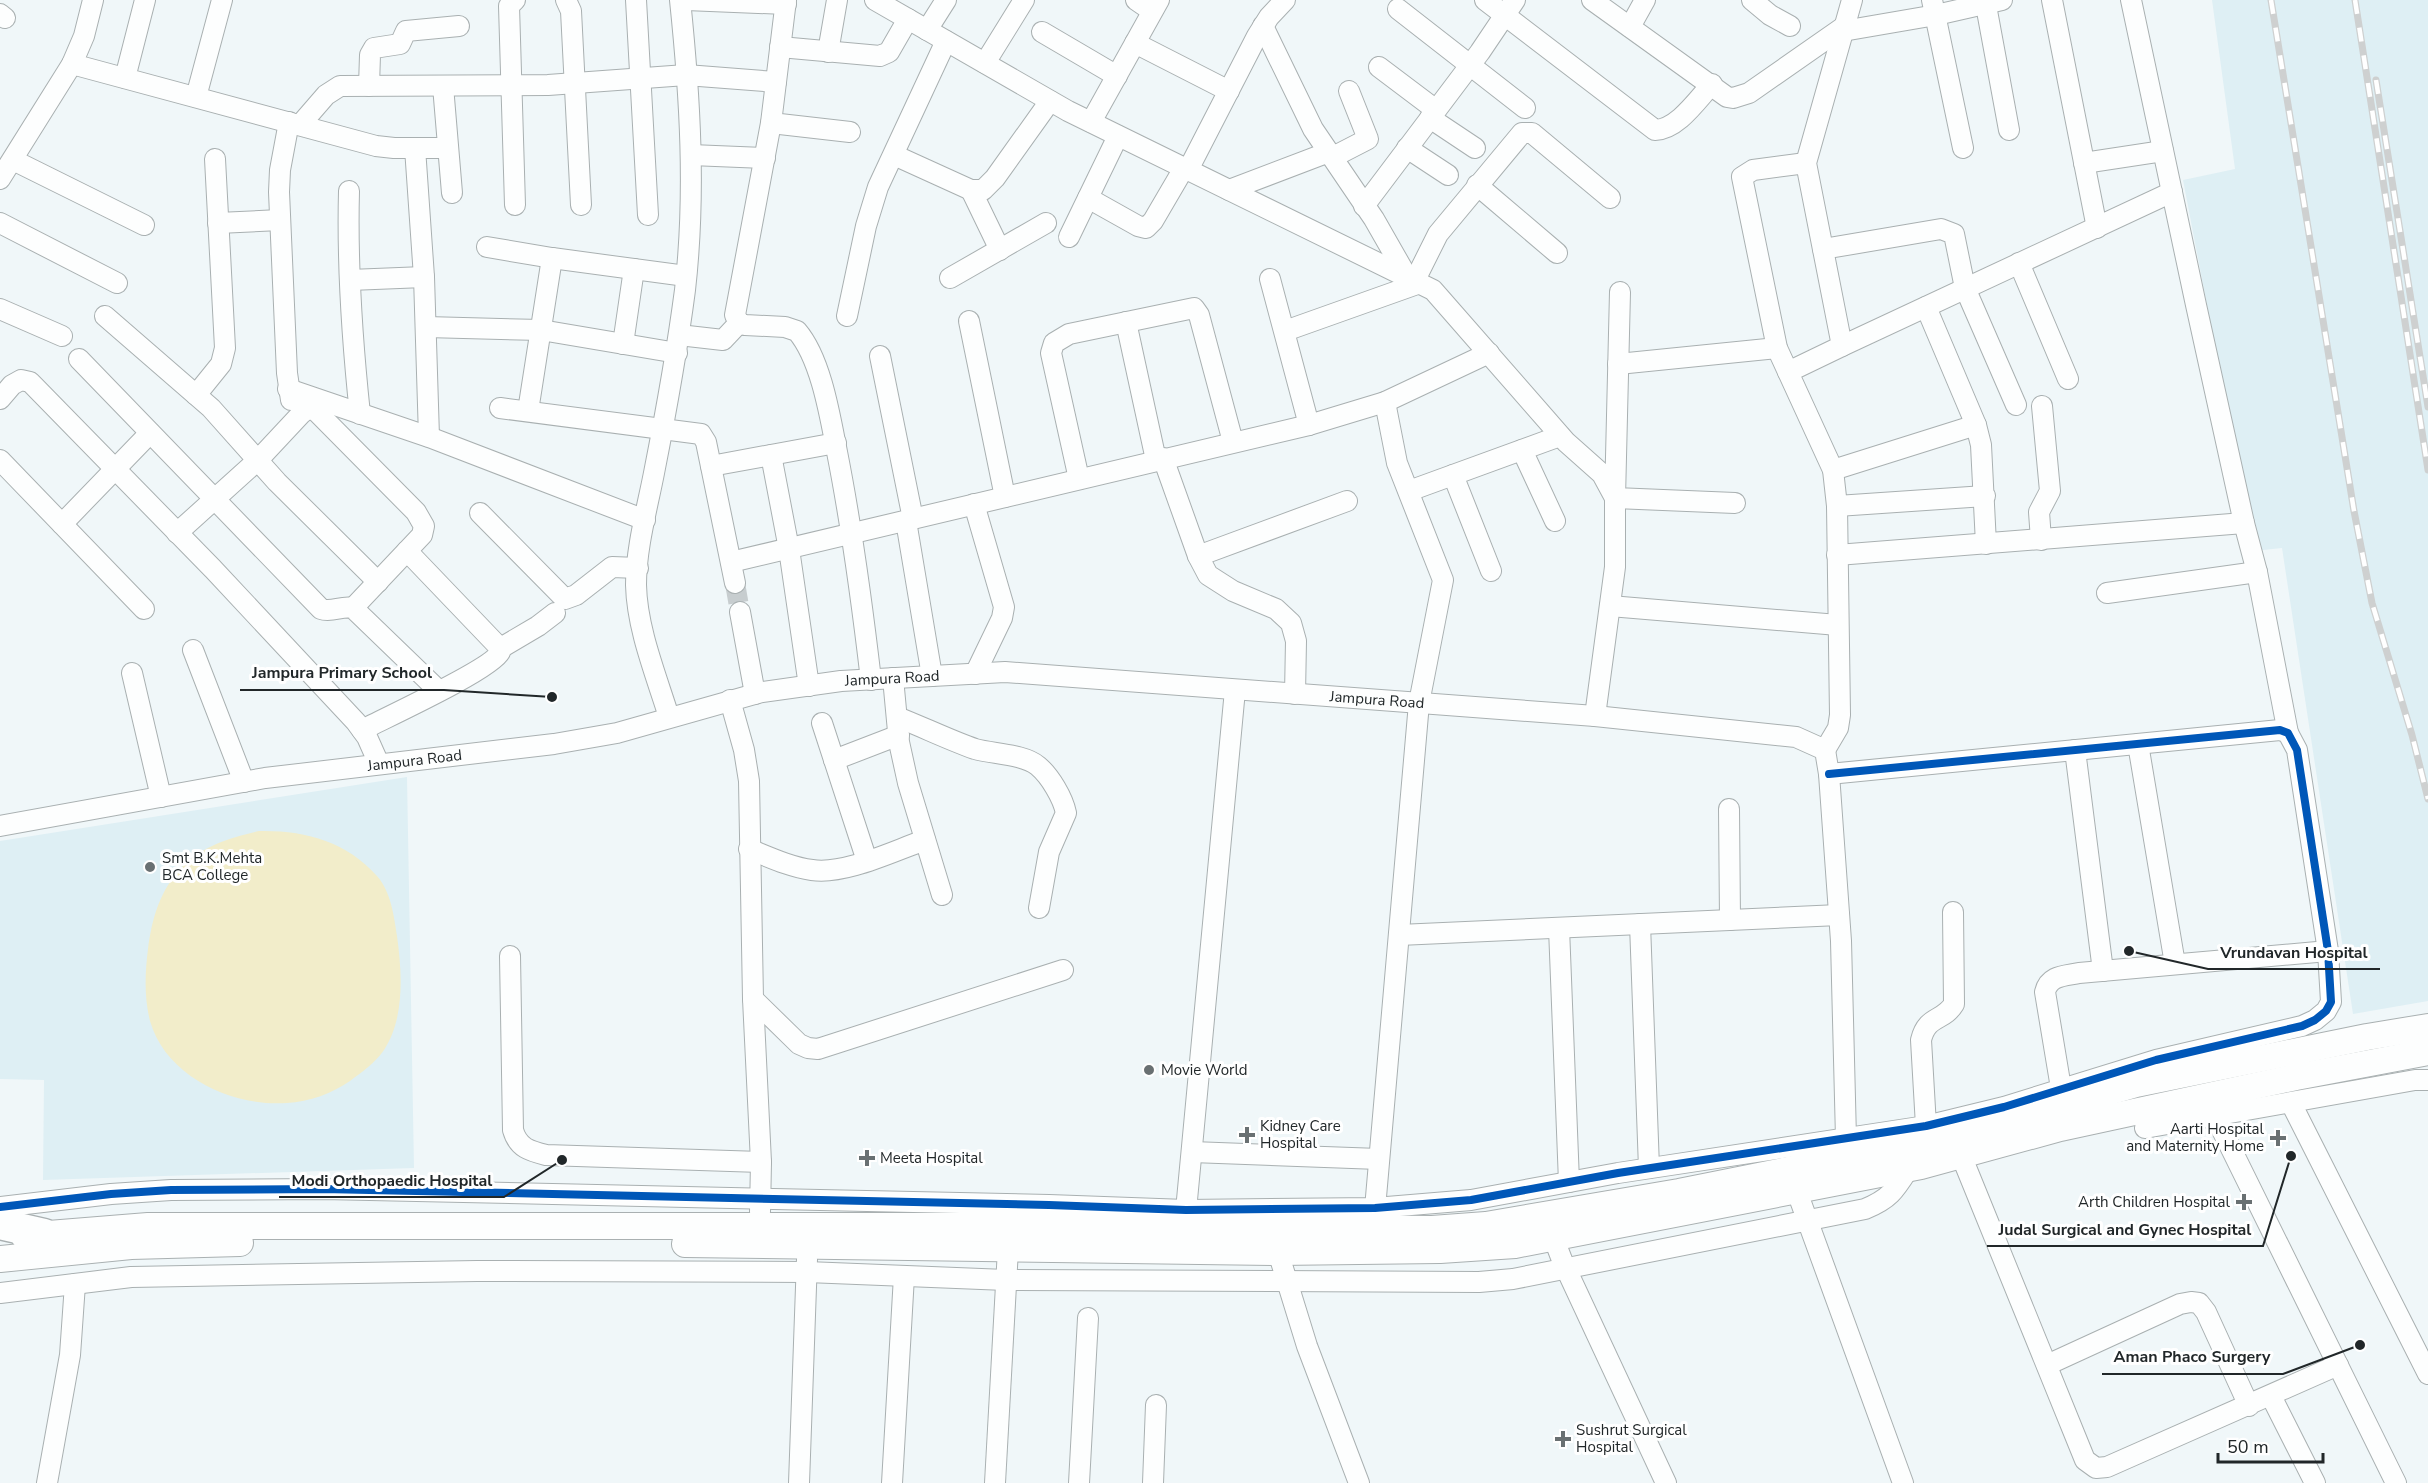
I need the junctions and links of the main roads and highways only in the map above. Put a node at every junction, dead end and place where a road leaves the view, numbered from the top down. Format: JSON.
{"nodes":[{"id":1,"x":2428,"y":1027,"type":"edge"},
{"id":2,"x":2428,"y":1052,"type":"edge"},
{"id":3,"x":2059,"y":1108,"type":"junction"},
{"id":4,"x":1849,"y":1158,"type":"junction"},
{"id":5,"x":0,"y":1224,"type":"edge"},
{"id":6,"x":1549,"y":1226,"type":"junction"},
{"id":7,"x":44,"y":1234,"type":"junction"},
{"id":8,"x":808,"y":1236,"type":"junction"},
{"id":9,"x":0,"y":1238,"type":"edge"},
{"id":10,"x":0,"y":1259,"type":"edge"}],
"edges":[{"from":1,"to":3,"type":"main road"},
{"from":2,"to":3,"type":"main road"},
{"from":3,"to":4,"type":"main road"},
{"from":3,"to":4,"type":"main road"},
{"from":4,"to":6,"type":"main road"},
{"from":5,"to":7,"type":"highway"},
{"from":6,"to":8,"type":"main road"},
{"from":6,"to":8,"type":"main road"},
{"from":7,"to":8,"type":"main road"},
{"from":7,"to":9,"type":"main road"},
{"from":8,"to":10,"type":"main road"}]}
